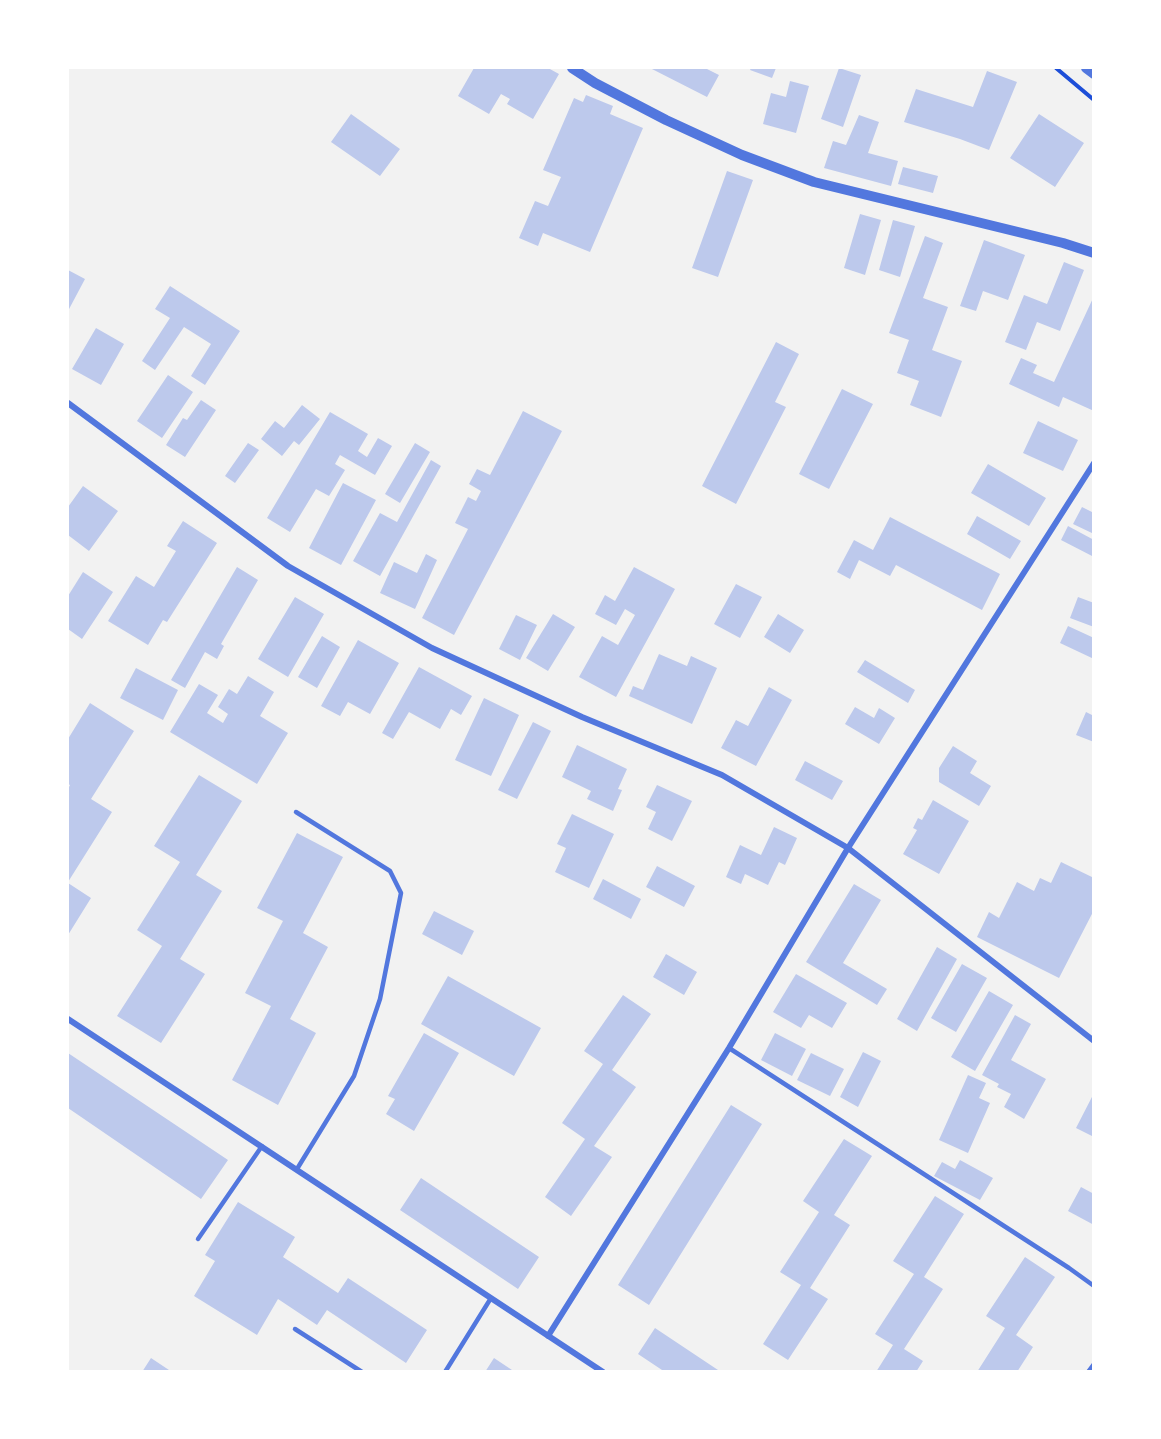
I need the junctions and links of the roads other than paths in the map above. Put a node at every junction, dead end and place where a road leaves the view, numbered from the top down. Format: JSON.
{"nodes":[{"id":1,"x":572,"y":68,"type":"edge"},
{"id":2,"x":1086,"y":68,"type":"edge"},
{"id":3,"x":1094,"y":74,"type":"edge"},
{"id":4,"x":1094,"y":253,"type":"edge"},
{"id":5,"x":68,"y":403,"type":"edge"},
{"id":6,"x":1094,"y":463,"type":"edge"},
{"id":7,"x":296,"y":812,"type":"dead end"},
{"id":8,"x":848,"y":848,"type":"junction"},
{"id":9,"x":68,"y":1019,"type":"edge"},
{"id":10,"x":1094,"y":1041,"type":"edge"},
{"id":11,"x":729,"y":1048,"type":"junction"},
{"id":12,"x":262,"y":1146,"type":"junction"},
{"id":13,"x":297,"y":1169,"type":"junction"},
{"id":14,"x":198,"y":1239,"type":"dead end"},
{"id":15,"x":1094,"y":1286,"type":"edge"},
{"id":16,"x":491,"y":1298,"type":"junction"},
{"id":17,"x":296,"y":1329,"type":"dead end"},
{"id":18,"x":548,"y":1336,"type":"junction"},
{"id":19,"x":1094,"y":1364,"type":"edge"},
{"id":20,"x":362,"y":1371,"type":"edge"},
{"id":21,"x":446,"y":1371,"type":"edge"},
{"id":22,"x":603,"y":1371,"type":"edge"},
{"id":23,"x":1088,"y":1371,"type":"edge"}],
"edges":[{"from":1,"to":4,"type":"street"},
{"from":2,"to":3,"type":"street"},
{"from":5,"to":8,"type":"street"},
{"from":6,"to":8,"type":"street"},
{"from":7,"to":13,"type":"lane"},
{"from":8,"to":10,"type":"street"},
{"from":8,"to":11,"type":"street"},
{"from":9,"to":12,"type":"street"},
{"from":11,"to":15,"type":"lane"},
{"from":11,"to":18,"type":"street"},
{"from":12,"to":13,"type":"street"},
{"from":12,"to":14,"type":"lane"},
{"from":13,"to":16,"type":"street"},
{"from":16,"to":18,"type":"street"},
{"from":16,"to":21,"type":"lane"},
{"from":17,"to":20,"type":"lane"},
{"from":18,"to":22,"type":"street"},
{"from":19,"to":23,"type":"lane"}]}
